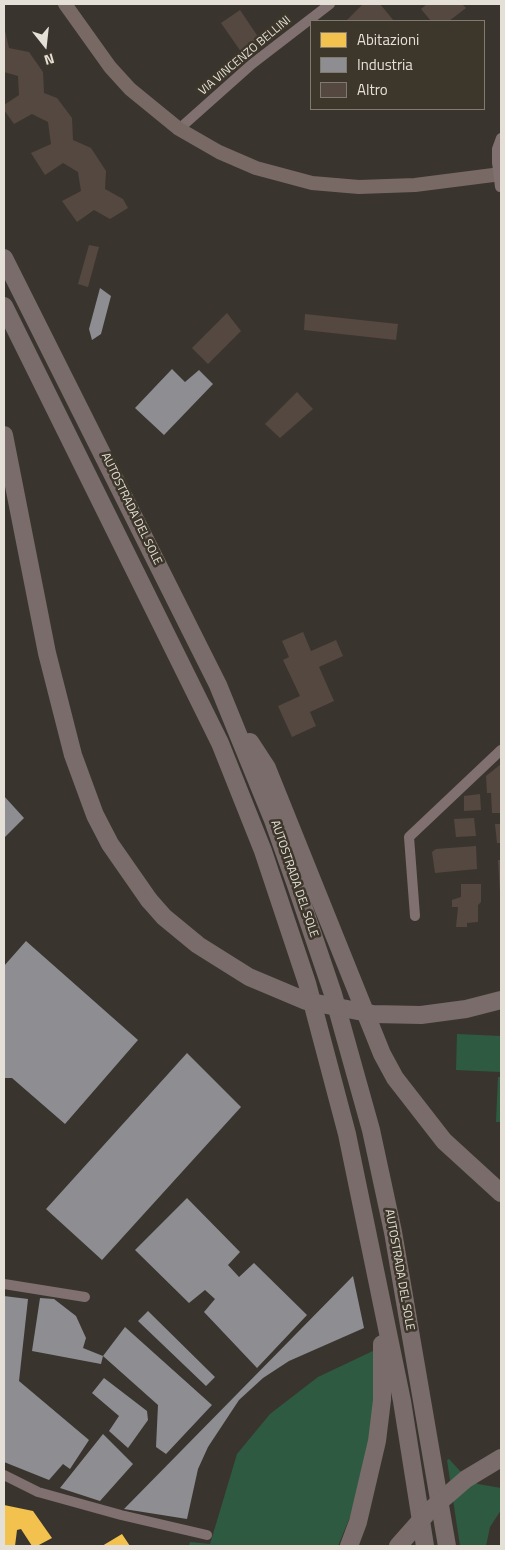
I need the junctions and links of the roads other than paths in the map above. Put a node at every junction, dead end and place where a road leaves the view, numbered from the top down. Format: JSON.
{"nodes":[{"id":1,"x":65,"y":4,"type":"edge"},
{"id":2,"x":330,"y":4,"type":"edge"},
{"id":3,"x":179,"y":128,"type":"junction"},
{"id":4,"x":501,"y":138,"type":"edge"},
{"id":5,"x":500,"y":179,"type":"edge"},
{"id":6,"x":4,"y":258,"type":"edge"},
{"id":7,"x":4,"y":306,"type":"edge"},
{"id":8,"x":4,"y":435,"type":"edge"},
{"id":9,"x":227,"y":708,"type":"junction"},
{"id":10,"x":501,"y":750,"type":"edge"},
{"id":11,"x":415,"y":916,"type":"dead end"},
{"id":12,"x":501,"y":1000,"type":"edge"},
{"id":13,"x":501,"y":1193,"type":"edge"},
{"id":14,"x":4,"y":1284,"type":"edge"},
{"id":15,"x":380,"y":1286,"type":"junction"},
{"id":16,"x":85,"y":1297,"type":"dead end"},
{"id":17,"x":501,"y":1458,"type":"edge"},
{"id":18,"x":4,"y":1475,"type":"edge"},
{"id":19,"x":208,"y":1535,"type":"dead end"},
{"id":20,"x":349,"y":1546,"type":"edge"},
{"id":21,"x":398,"y":1546,"type":"edge"},
{"id":22,"x":425,"y":1546,"type":"edge"},
{"id":23,"x":447,"y":1546,"type":"edge"}],
"edges":[{"from":1,"to":3,"type":"street"},
{"from":2,"to":3,"type":"street","name":"VIA VINCENZO BELLINI"},
{"from":3,"to":5,"type":"street"},
{"from":4,"to":5,"type":"street"},
{"from":6,"to":9,"type":"highway","name":"AUTOSTRADA DEL SOLE"},
{"from":7,"to":15,"type":"highway","name":"AUTOSTRADA DEL SOLE"},
{"from":8,"to":12,"type":"highway","bridge":true},
{"from":9,"to":13,"type":"highway"},
{"from":9,"to":23,"type":"highway","name":"AUTOSTRADA DEL SOLE"},
{"from":10,"to":11,"type":"street"},
{"from":14,"to":16,"type":"street"},
{"from":15,"to":20,"type":"highway"},
{"from":15,"to":22,"type":"highway","name":"AUTOSTRADA DEL SOLE"},
{"from":17,"to":21,"type":"highway","bridge":true},
{"from":18,"to":19,"type":"street"}]}
